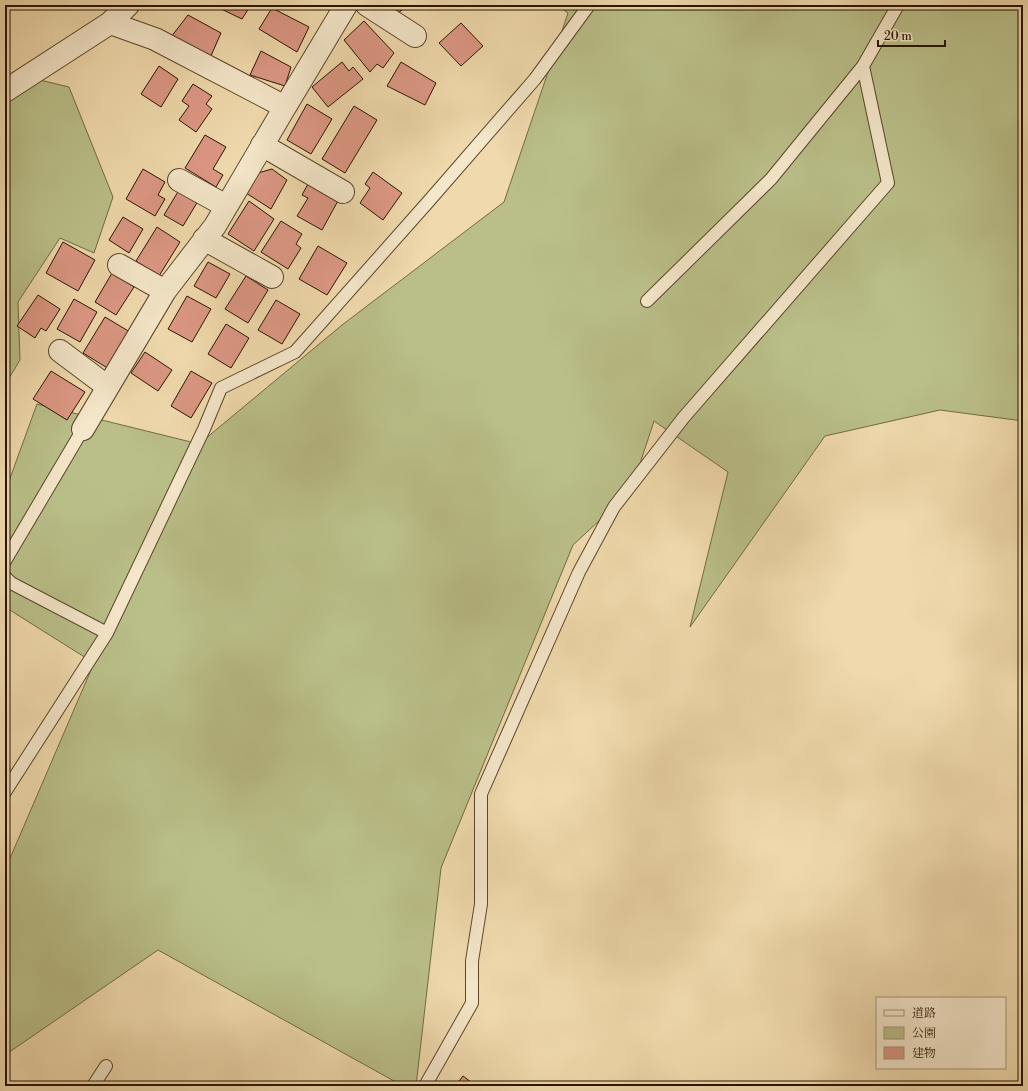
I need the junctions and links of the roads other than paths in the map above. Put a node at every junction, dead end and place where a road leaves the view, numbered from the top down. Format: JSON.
{"nodes":[{"id":1,"x":128,"y":5,"type":"edge"},
{"id":2,"x":346,"y":5,"type":"edge"},
{"id":3,"x":367,"y":5,"type":"edge"},
{"id":4,"x":589,"y":5,"type":"edge"},
{"id":5,"x":898,"y":5,"type":"edge"},
{"id":6,"x":110,"y":23,"type":"junction"},
{"id":7,"x":415,"y":36,"type":"dead end"},
{"id":8,"x":863,"y":66,"type":"junction"},
{"id":9,"x":5,"y":92,"type":"edge"},
{"id":10,"x":285,"y":107,"type":"junction"},
{"id":11,"x":262,"y":145,"type":"junction"},
{"id":12,"x":180,"y":180,"type":"dead end"},
{"id":13,"x":343,"y":192,"type":"dead end"},
{"id":14,"x":226,"y":206,"type":"junction"},
{"id":15,"x":204,"y":239,"type":"junction"},
{"id":16,"x":119,"y":265,"type":"dead end"},
{"id":17,"x":272,"y":277,"type":"dead end"},
{"id":18,"x":165,"y":291,"type":"junction"},
{"id":19,"x":646,"y":301,"type":"dead end"},
{"id":20,"x":60,"y":351,"type":"dead end"},
{"id":21,"x":108,"y":387,"type":"junction"},
{"id":22,"x":83,"y":429,"type":"joint"},
{"id":23,"x":5,"y":561,"type":"edge"},
{"id":24,"x":5,"y":577,"type":"edge"},
{"id":25,"x":108,"y":633,"type":"junction"},
{"id":26,"x":5,"y":792,"type":"edge"},
{"id":27,"x":106,"y":1066,"type":"dead end"},
{"id":28,"x":93,"y":1086,"type":"edge"},
{"id":29,"x":425,"y":1086,"type":"edge"}],
"edges":[{"from":1,"to":6,"type":"street"},
{"from":2,"to":10,"type":"street"},
{"from":3,"to":7,"type":"street"},
{"from":4,"to":25,"type":"lane"},
{"from":5,"to":8,"type":"lane"},
{"from":6,"to":9,"type":"street"},
{"from":6,"to":10,"type":"street"},
{"from":8,"to":19,"type":"lane"},
{"from":8,"to":29,"type":"lane"},
{"from":10,"to":11,"type":"street"},
{"from":11,"to":13,"type":"street"},
{"from":11,"to":14,"type":"street"},
{"from":12,"to":14,"type":"street"},
{"from":14,"to":15,"type":"street"},
{"from":15,"to":17,"type":"street"},
{"from":15,"to":18,"type":"street"},
{"from":16,"to":18,"type":"street"},
{"from":18,"to":21,"type":"street"},
{"from":20,"to":21,"type":"street"},
{"from":21,"to":22,"type":"street"},
{"from":22,"to":23,"type":"lane"},
{"from":24,"to":25,"type":"lane"},
{"from":25,"to":26,"type":"lane"},
{"from":27,"to":28,"type":"lane"}]}
